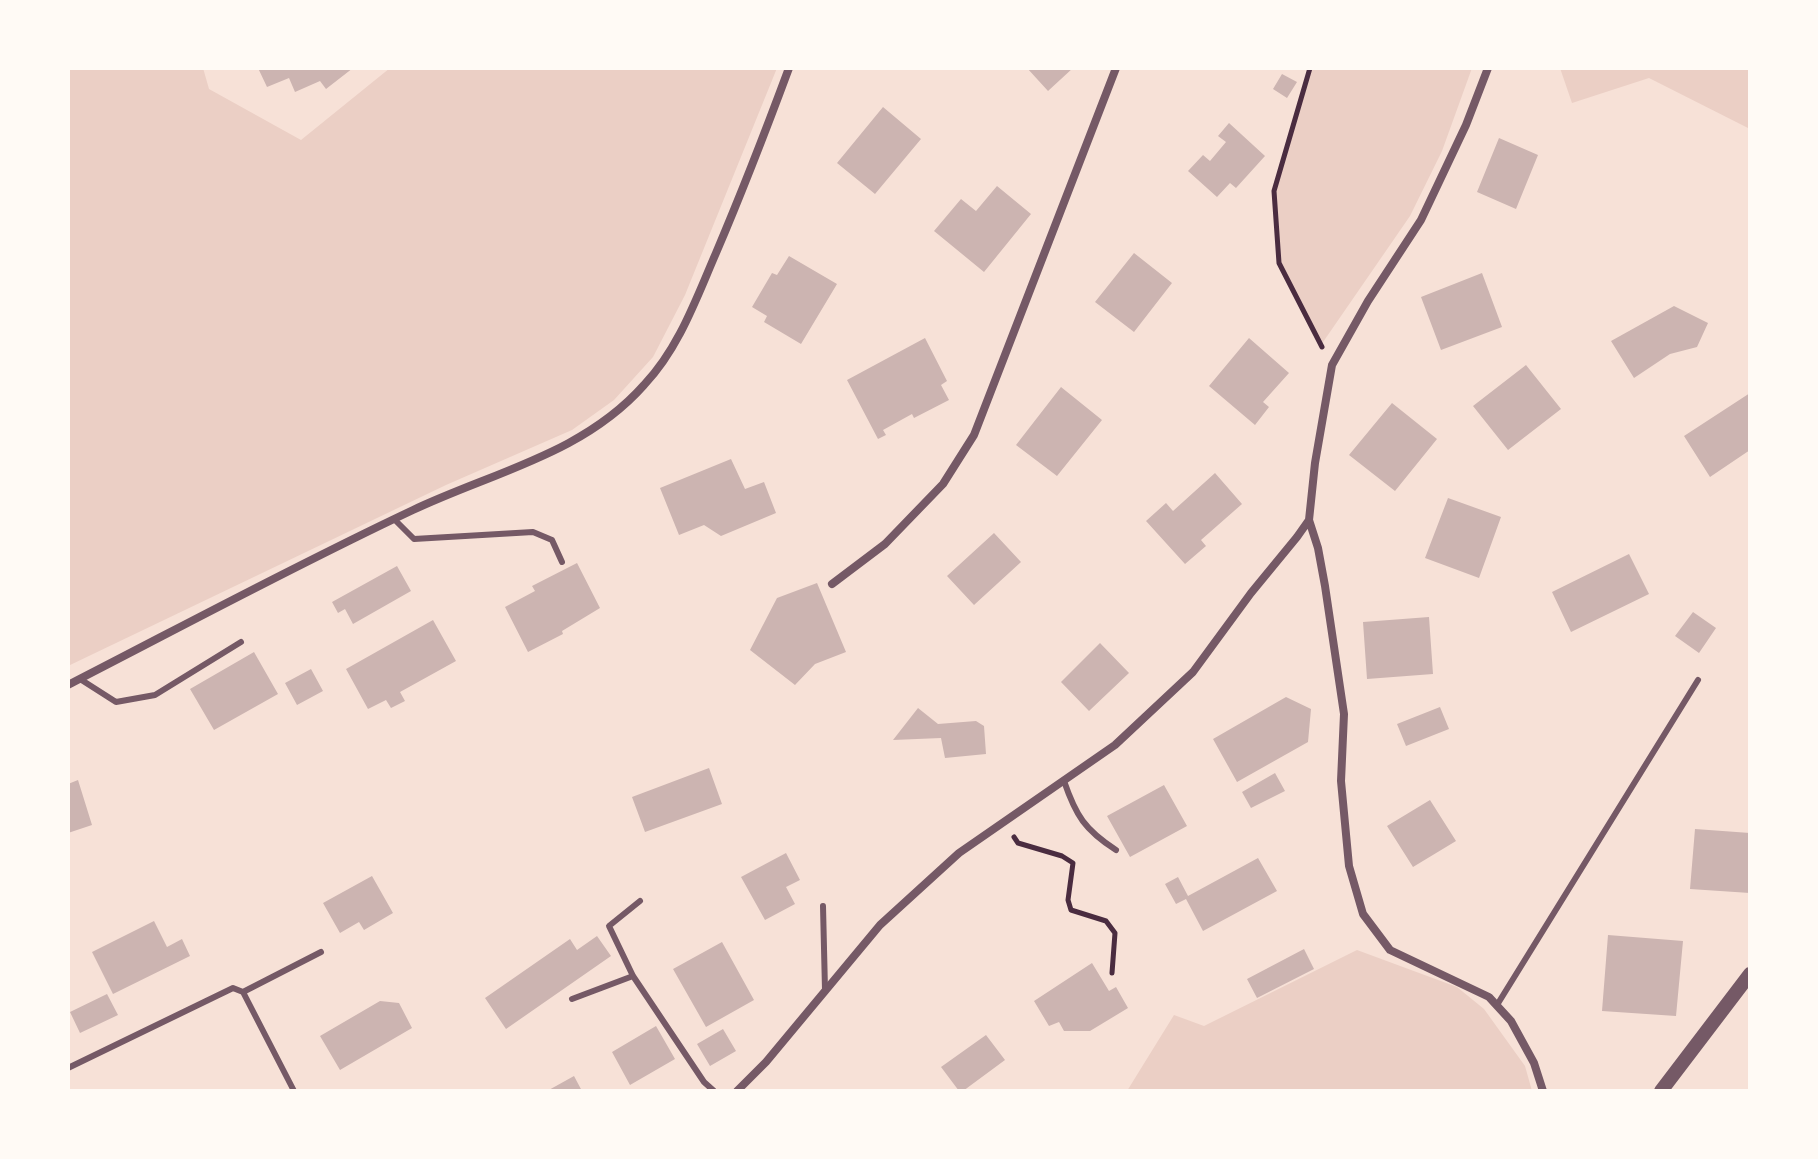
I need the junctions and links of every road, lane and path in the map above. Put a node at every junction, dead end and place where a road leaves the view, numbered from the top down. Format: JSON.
{"nodes":[{"id":1,"x":789,"y":68,"type":"edge"},
{"id":2,"x":1116,"y":68,"type":"edge"},
{"id":3,"x":1310,"y":68,"type":"edge"},
{"id":4,"x":1488,"y":68,"type":"edge"},
{"id":5,"x":1332,"y":365,"type":"junction"},
{"id":6,"x":394,"y":519,"type":"junction"},
{"id":7,"x":1309,"y":520,"type":"junction"},
{"id":8,"x":562,"y":562,"type":"dead end"},
{"id":9,"x":832,"y":584,"type":"dead end"},
{"id":10,"x":241,"y":642,"type":"dead end"},
{"id":11,"x":80,"y":679,"type":"junction"},
{"id":12,"x":1698,"y":680,"type":"dead end"},
{"id":13,"x":68,"y":685,"type":"edge"},
{"id":14,"x":1064,"y":781,"type":"junction"},
{"id":15,"x":1003,"y":824,"type":"junction"},
{"id":16,"x":1116,"y":850,"type":"dead end"},
{"id":17,"x":640,"y":901,"type":"dead end"},
{"id":18,"x":823,"y":906,"type":"dead end"},
{"id":19,"x":321,"y":952,"type":"dead end"},
{"id":20,"x":1112,"y":973,"type":"dead end"},
{"id":21,"x":1750,"y":974,"type":"edge"},
{"id":22,"x":633,"y":976,"type":"junction"},
{"id":23,"x":825,"y":990,"type":"junction"},
{"id":24,"x":243,"y":992,"type":"junction"},
{"id":25,"x":572,"y":999,"type":"dead end"},
{"id":26,"x":1497,"y":1005,"type":"junction"},
{"id":27,"x":68,"y":1068,"type":"edge"},
{"id":28,"x":294,"y":1091,"type":"edge"},
{"id":29,"x":714,"y":1091,"type":"edge"},
{"id":30,"x":737,"y":1091,"type":"edge"},
{"id":31,"x":1543,"y":1091,"type":"edge"},
{"id":32,"x":1661,"y":1091,"type":"edge"}],
"edges":[{"from":1,"to":6,"type":"street"},
{"from":2,"to":9,"type":"street"},
{"from":3,"to":5,"type":"path"},
{"from":4,"to":5,"type":"street"},
{"from":5,"to":7,"type":"street"},
{"from":6,"to":8,"type":"lane"},
{"from":6,"to":11,"type":"street"},
{"from":7,"to":14,"type":"street"},
{"from":7,"to":26,"type":"street"},
{"from":10,"to":11,"type":"lane"},
{"from":11,"to":13,"type":"street"},
{"from":12,"to":26,"type":"lane"},
{"from":14,"to":15,"type":"street"},
{"from":14,"to":16,"type":"lane"},
{"from":15,"to":20,"type":"path"},
{"from":15,"to":23,"type":"street"},
{"from":17,"to":22,"type":"lane"},
{"from":18,"to":23,"type":"lane"},
{"from":19,"to":24,"type":"lane"},
{"from":21,"to":32,"type":"street"},
{"from":22,"to":25,"type":"lane"},
{"from":22,"to":29,"type":"lane"},
{"from":23,"to":30,"type":"street"},
{"from":24,"to":27,"type":"lane"},
{"from":24,"to":28,"type":"lane"},
{"from":26,"to":31,"type":"street"}]}
